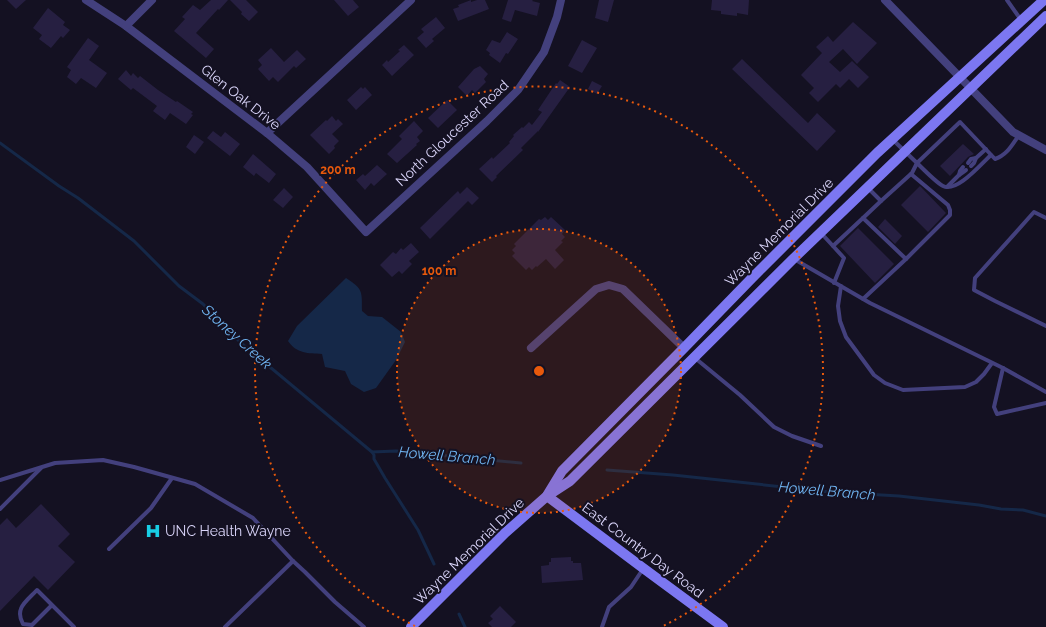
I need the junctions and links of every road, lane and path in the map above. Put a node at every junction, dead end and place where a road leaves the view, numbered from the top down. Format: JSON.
{"nodes":[{"id":1,"x":86,"y":0,"type":"edge"},
{"id":2,"x":152,"y":0,"type":"edge"},
{"id":3,"x":411,"y":0,"type":"edge"},
{"id":4,"x":561,"y":0,"type":"edge"},
{"id":5,"x":885,"y":0,"type":"edge"},
{"id":6,"x":1007,"y":0,"type":"edge"},
{"id":7,"x":1044,"y":0,"type":"edge"},
{"id":8,"x":1046,"y":16,"type":"edge"},
{"id":9,"x":1022,"y":21,"type":"junction"},
{"id":10,"x":126,"y":26,"type":"junction"},
{"id":11,"x":960,"y":78,"type":"junction"},
{"id":12,"x":970,"y":88,"type":"junction"},
{"id":13,"x":268,"y":133,"type":"junction"},
{"id":14,"x":1019,"y":135,"type":"junction"},
{"id":15,"x":892,"y":140,"type":"junction"},
{"id":16,"x":986,"y":149,"type":"junction"},
{"id":17,"x":1046,"y":150,"type":"edge"},
{"id":18,"x":904,"y":152,"type":"junction"},
{"id":19,"x":991,"y":155,"type":"junction"},
{"id":20,"x":917,"y":163,"type":"junction"},
{"id":21,"x":970,"y":164,"type":"dead end"},
{"id":22,"x":965,"y":169,"type":"dead end"},
{"id":23,"x":910,"y":174,"type":"junction"},
{"id":24,"x":868,"y":187,"type":"junction"},
{"id":25,"x":947,"y":187,"type":"junction"},
{"id":26,"x":881,"y":201,"type":"junction"},
{"id":27,"x":863,"y":218,"type":"junction"},
{"id":28,"x":1046,"y":218,"type":"edge"},
{"id":29,"x":366,"y":232,"type":"joint"},
{"id":30,"x":820,"y":233,"type":"junction"},
{"id":31,"x":833,"y":246,"type":"junction"},
{"id":32,"x":906,"y":258,"type":"junction"},
{"id":33,"x":793,"y":259,"type":"junction"},
{"id":34,"x":834,"y":282,"type":"junction"},
{"id":35,"x":841,"y":286,"type":"junction"},
{"id":36,"x":863,"y":299,"type":"junction"},
{"id":37,"x":1046,"y":326,"type":"edge"},
{"id":38,"x":531,"y":348,"type":"dead end"},
{"id":39,"x":684,"y":348,"type":"junction"},
{"id":40,"x":694,"y":358,"type":"junction"},
{"id":41,"x":992,"y":363,"type":"junction"},
{"id":42,"x":1003,"y":368,"type":"junction"},
{"id":43,"x":1046,"y":392,"type":"edge"},
{"id":44,"x":1046,"y":403,"type":"edge"},
{"id":45,"x":820,"y":446,"type":"dead end"},
{"id":46,"x":42,"y":466,"type":"junction"},
{"id":47,"x":172,"y":478,"type":"junction"},
{"id":48,"x":0,"y":480,"type":"edge"},
{"id":49,"x":547,"y":496,"type":"junction"},
{"id":50,"x":0,"y":508,"type":"edge"},
{"id":51,"x":109,"y":549,"type":"dead end"},
{"id":52,"x":293,"y":561,"type":"junction"},
{"id":53,"x":643,"y":568,"type":"junction"},
{"id":54,"x":52,"y":605,"type":"junction"},
{"id":55,"x":74,"y":627,"type":"edge"},
{"id":56,"x":225,"y":627,"type":"edge"},
{"id":57,"x":364,"y":627,"type":"edge"},
{"id":58,"x":411,"y":627,"type":"edge"},
{"id":59,"x":602,"y":627,"type":"edge"},
{"id":60,"x":723,"y":627,"type":"edge"}],
"edges":[{"from":1,"to":10,"type":"street","name":"Glen Oak Drive"},
{"from":2,"to":10,"type":"street"},
{"from":3,"to":13,"type":"street"},
{"from":4,"to":29,"type":"street","name":"North Gloucester Road"},
{"from":5,"to":11,"type":"street"},
{"from":6,"to":9,"type":"lane"},
{"from":7,"to":9,"type":"main road","name":"Wayne Memorial Drive"},
{"from":8,"to":12,"type":"main road","name":"Wayne Memorial Drive"},
{"from":9,"to":11,"type":"main road","name":"Wayne Memorial Drive"},
{"from":10,"to":13,"type":"street","name":"Glen Oak Drive"},
{"from":11,"to":12,"type":"street"},
{"from":11,"to":15,"type":"main road","name":"Wayne Memorial Drive"},
{"from":12,"to":14,"type":"street"},
{"from":12,"to":18,"type":"main road","name":"Wayne Memorial Drive"},
{"from":13,"to":29,"type":"street","name":"Glen Oak Drive"},
{"from":14,"to":17,"type":"street"},
{"from":14,"to":19,"type":"lane"},
{"from":15,"to":18,"type":"lane"},
{"from":15,"to":39,"type":"main road","name":"Wayne Memorial Drive"},
{"from":16,"to":19,"type":"lane"},
{"from":16,"to":20,"type":"lane"},
{"from":16,"to":21,"type":"lane"},
{"from":18,"to":20,"type":"lane"},
{"from":18,"to":24,"type":"main road","name":"Wayne Memorial Drive"},
{"from":19,"to":25,"type":"lane"},
{"from":20,"to":23,"type":"lane"},
{"from":20,"to":25,"type":"lane"},
{"from":22,"to":25,"type":"lane"},
{"from":23,"to":26,"type":"lane"},
{"from":23,"to":32,"type":"lane"},
{"from":24,"to":26,"type":"lane"},
{"from":24,"to":30,"type":"main road","name":"Wayne Memorial Drive"},
{"from":26,"to":27,"type":"lane"},
{"from":27,"to":31,"type":"lane"},
{"from":27,"to":32,"type":"lane"},
{"from":28,"to":37,"type":"lane"},
{"from":30,"to":31,"type":"lane"},
{"from":30,"to":33,"type":"main road","name":"Wayne Memorial Drive"},
{"from":31,"to":34,"type":"lane"},
{"from":32,"to":36,"type":"lane"},
{"from":33,"to":34,"type":"lane"},
{"from":33,"to":40,"type":"main road","name":"Wayne Memorial Drive"},
{"from":34,"to":35,"type":"lane"},
{"from":35,"to":36,"type":"lane"},
{"from":35,"to":41,"type":"lane"},
{"from":36,"to":41,"type":"lane"},
{"from":38,"to":39,"type":"street"},
{"from":39,"to":49,"type":"main road","name":"Wayne Memorial Drive"},
{"from":40,"to":45,"type":"lane"},
{"from":40,"to":49,"type":"main road","name":"Wayne Memorial Drive"},
{"from":41,"to":42,"type":"lane"},
{"from":42,"to":43,"type":"lane"},
{"from":42,"to":44,"type":"lane"},
{"from":46,"to":47,"type":"lane"},
{"from":46,"to":48,"type":"lane"},
{"from":46,"to":50,"type":"lane"},
{"from":47,"to":51,"type":"lane"},
{"from":47,"to":52,"type":"lane"},
{"from":49,"to":53,"type":"main road","name":"East Country Day Road"},
{"from":49,"to":58,"type":"main road","name":"Wayne Memorial Drive"},
{"from":52,"to":56,"type":"lane"},
{"from":52,"to":57,"type":"lane"},
{"from":53,"to":59,"type":"lane"},
{"from":53,"to":60,"type":"main road","name":"East Country Day Road"},
{"from":54,"to":54,"type":"lane"},
{"from":54,"to":55,"type":"lane"}]}
